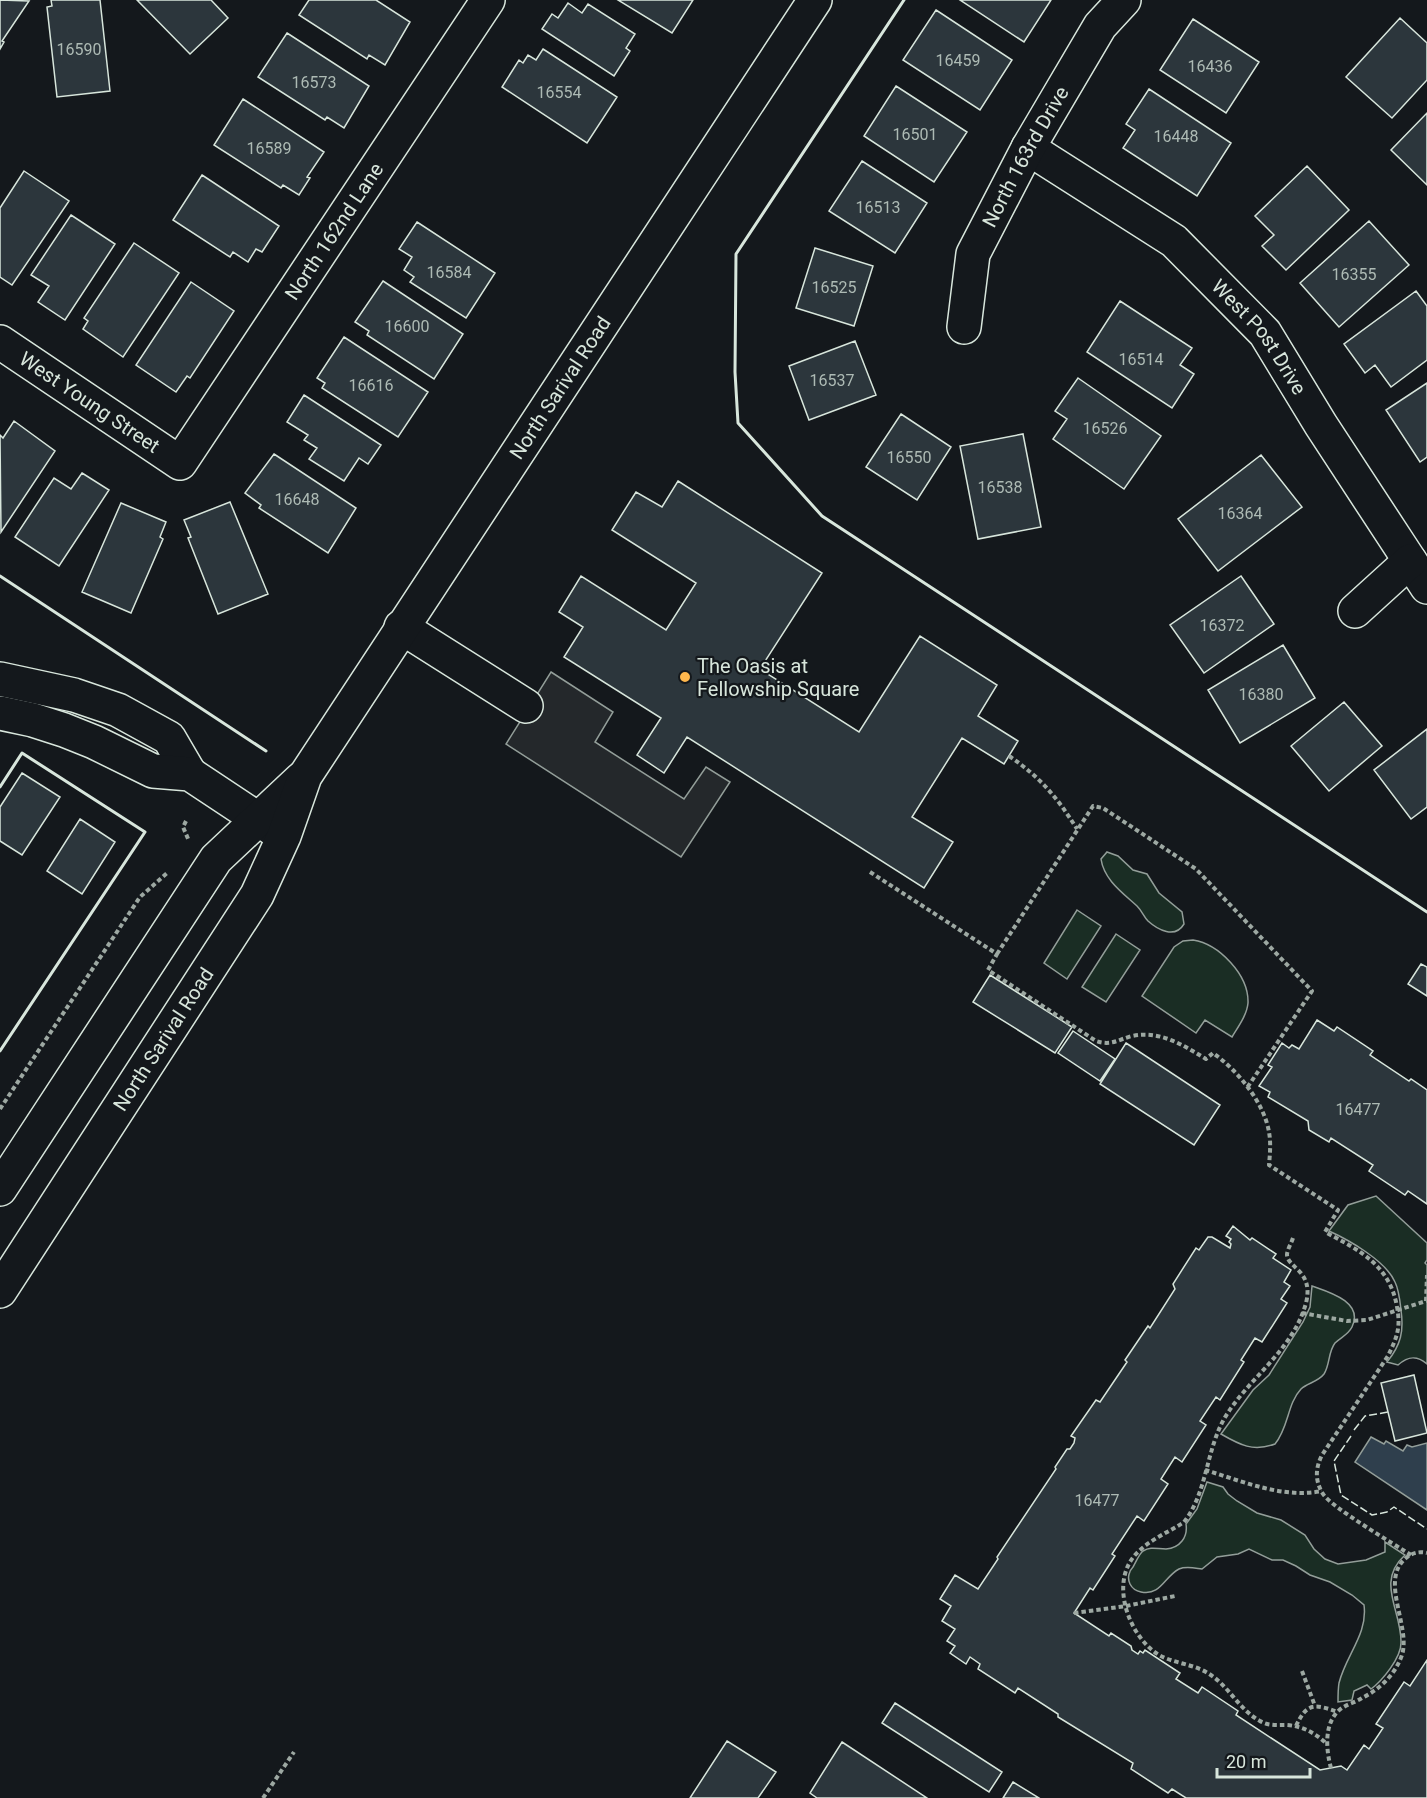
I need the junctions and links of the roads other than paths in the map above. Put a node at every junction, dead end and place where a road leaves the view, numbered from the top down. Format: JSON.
{"nodes":[{"id":1,"x":488,"y":0,"type":"edge"},
{"id":2,"x":815,"y":0,"type":"edge"},
{"id":3,"x":1124,"y":0,"type":"edge"},
{"id":4,"x":1028,"y":148,"type":"junction"},
{"id":5,"x":964,"y":327,"type":"dead end"},
{"id":6,"x":0,"y":342,"type":"edge"},
{"id":7,"x":180,"y":463,"type":"joint"},
{"id":8,"x":1419,"y":574,"type":"edge"},
{"id":9,"x":1355,"y":611,"type":"dead end"},
{"id":10,"x":401,"y":627,"type":"junction"},
{"id":11,"x":0,"y":679,"type":"edge"},
{"id":12,"x":526,"y":706,"type":"dead end"},
{"id":13,"x":0,"y":713,"type":"edge"},
{"id":14,"x":190,"y":774,"type":"junction"},
{"id":15,"x":271,"y":827,"type":"junction"},
{"id":16,"x":0,"y":1189,"type":"edge"},
{"id":17,"x":0,"y":1291,"type":"edge"}],
"edges":[{"from":1,"to":7,"type":"main road","name":"North 162nd Lane"},
{"from":2,"to":10,"type":"main road","name":"North Sarival Road"},
{"from":3,"to":4,"type":"main road","name":"North 163rd Drive"},
{"from":4,"to":5,"type":"main road","name":"North 163rd Drive"},
{"from":4,"to":8,"type":"main road","name":"West Post Drive"},
{"from":6,"to":7,"type":"main road","name":"West Young Street"},
{"from":8,"to":9,"type":"main road"},
{"from":10,"to":12,"type":"main road"},
{"from":10,"to":15,"type":"main road","name":"North Sarival Road"},
{"from":11,"to":14,"type":"main road"},
{"from":13,"to":14,"type":"main road"},
{"from":14,"to":15,"type":"main road"},
{"from":15,"to":16,"type":"main road","name":"North Sarival Road"},
{"from":15,"to":17,"type":"main road","name":"North Sarival Road"}]}
